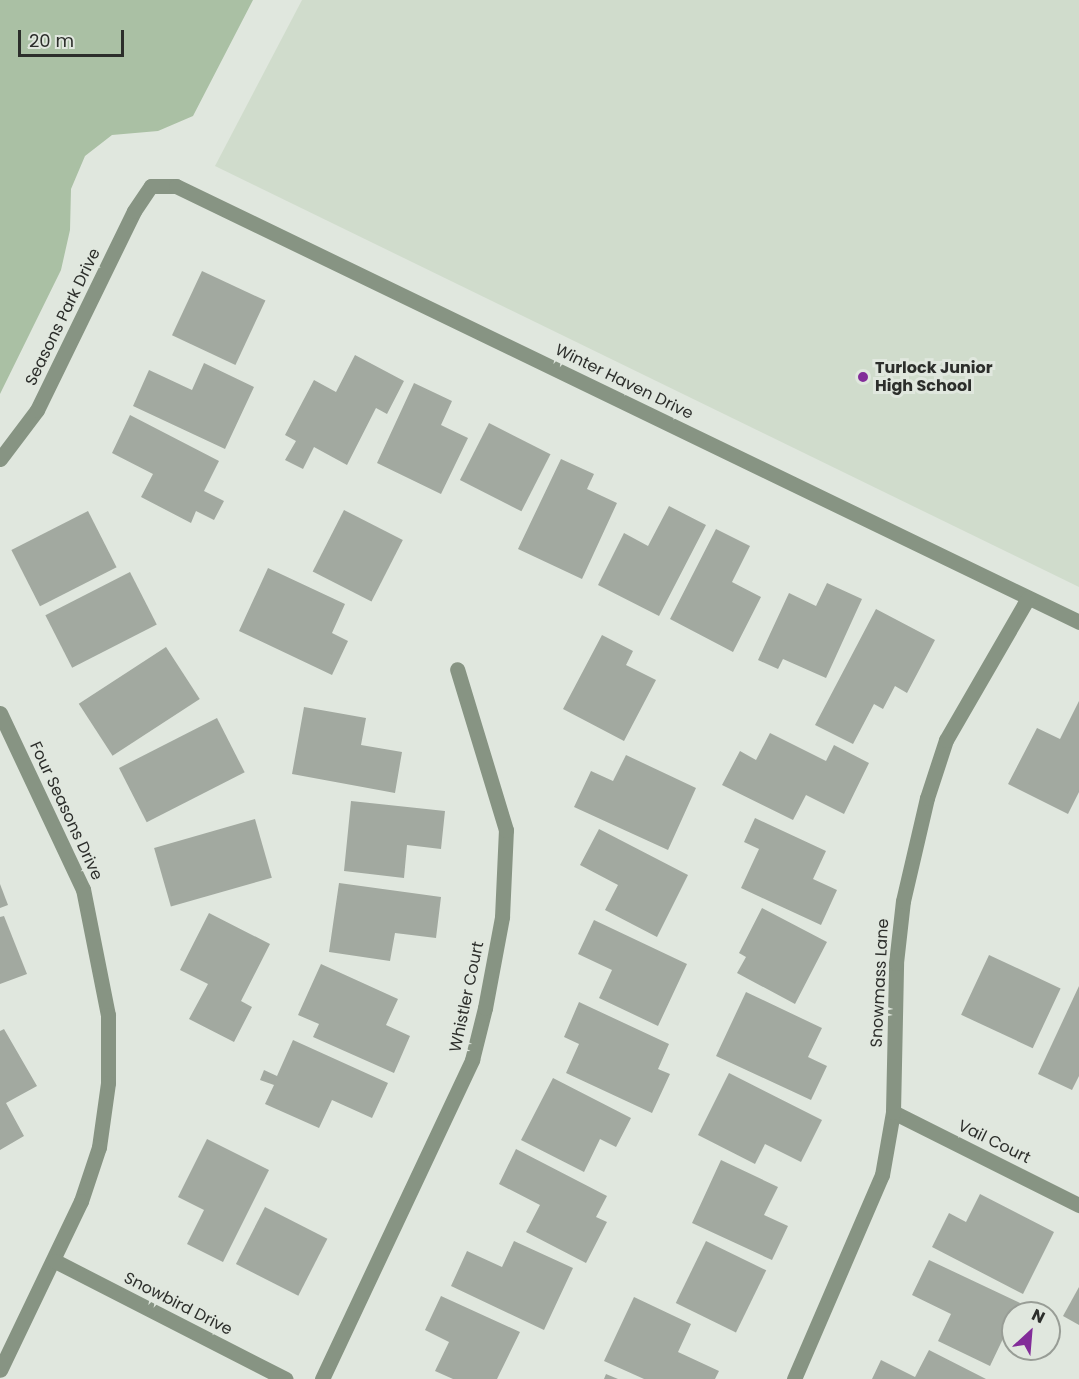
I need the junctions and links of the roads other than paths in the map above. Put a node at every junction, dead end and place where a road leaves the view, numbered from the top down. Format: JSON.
{"nodes":[{"id":1,"x":151,"y":186,"type":"joint"},
{"id":2,"x":0,"y":459,"type":"edge"},
{"id":3,"x":1028,"y":598,"type":"junction"},
{"id":4,"x":1079,"y":622,"type":"edge"},
{"id":5,"x":457,"y":669,"type":"dead end"},
{"id":6,"x":0,"y":713,"type":"edge"},
{"id":7,"x":893,"y":1112,"type":"junction"},
{"id":8,"x":1079,"y":1205,"type":"edge"},
{"id":9,"x":55,"y":1261,"type":"junction"},
{"id":10,"x":0,"y":1370,"type":"edge"},
{"id":11,"x":286,"y":1379,"type":"edge"},
{"id":12,"x":322,"y":1379,"type":"edge"},
{"id":13,"x":794,"y":1379,"type":"edge"}],
"edges":[{"from":1,"to":2,"type":"street","name":"Seasons Park Drive"},
{"from":1,"to":3,"type":"street","name":"Winter Haven Drive"},
{"from":3,"to":4,"type":"street","name":"Winter Haven Drive"},
{"from":3,"to":7,"type":"street","name":"Snowmass Lane"},
{"from":5,"to":12,"type":"street","name":"Whistler Court"},
{"from":6,"to":9,"type":"street","name":"Four Seasons Drive"},
{"from":7,"to":8,"type":"street","name":"Vail Court"},
{"from":7,"to":13,"type":"street","name":"Snowmass Lane"},
{"from":9,"to":10,"type":"street","name":"Four Seasons Drive"},
{"from":9,"to":11,"type":"street","name":"Snowbird Drive"}]}
